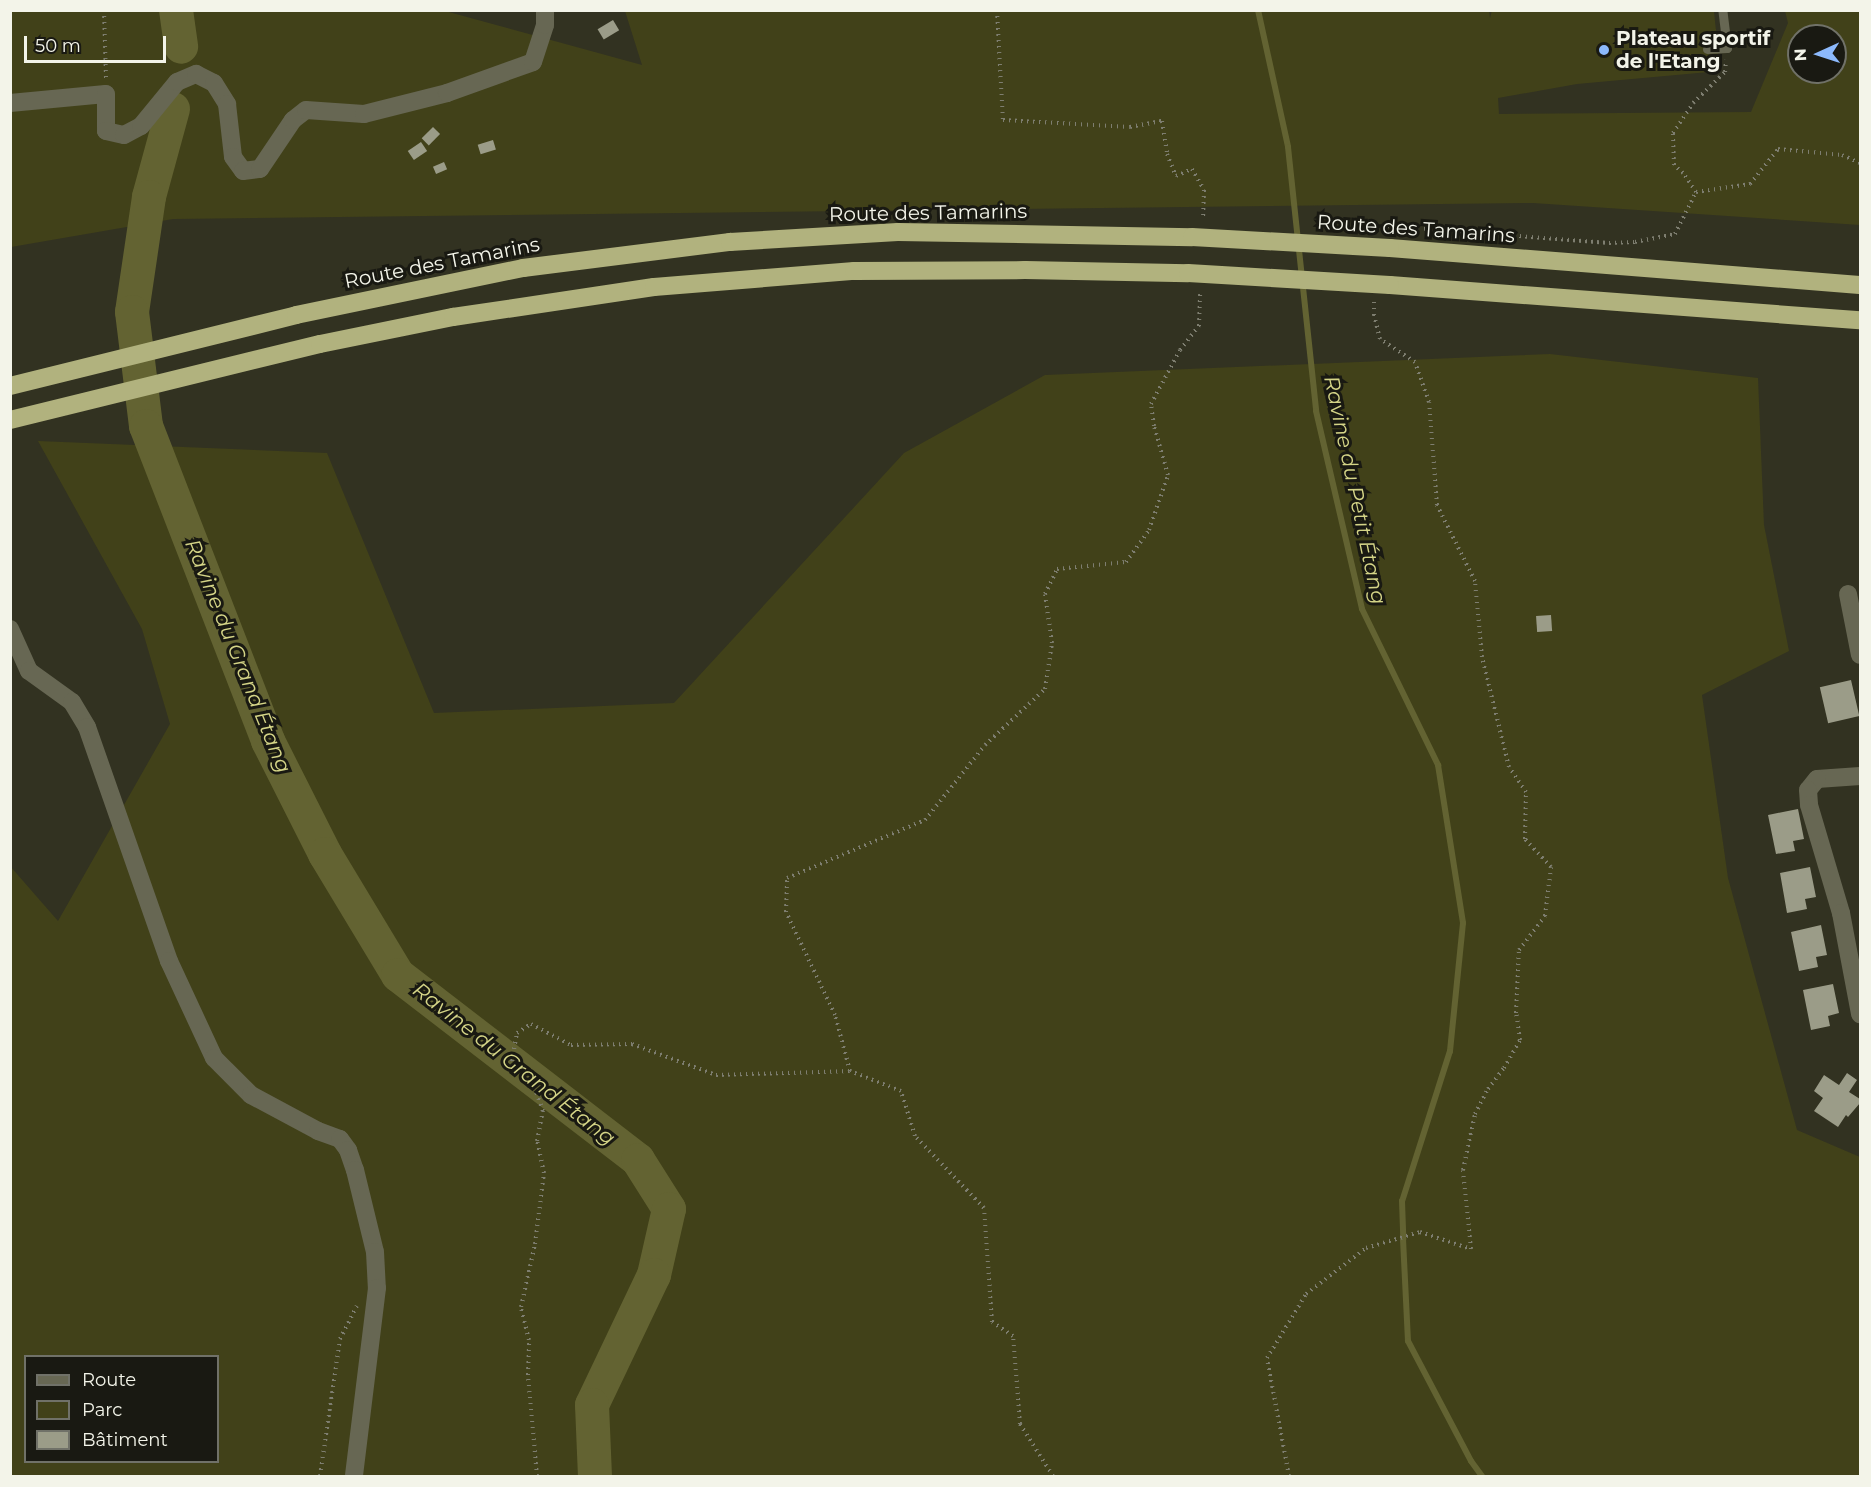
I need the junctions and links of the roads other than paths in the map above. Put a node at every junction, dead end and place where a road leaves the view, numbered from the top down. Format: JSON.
{"nodes":[{"id":1,"x":545,"y":10,"type":"edge"},
{"id":2,"x":1722,"y":10,"type":"edge"},
{"id":3,"x":1707,"y":49,"type":"dead end"},
{"id":4,"x":10,"y":103,"type":"edge"},
{"id":5,"x":1860,"y":285,"type":"edge"},
{"id":6,"x":1860,"y":320,"type":"edge"},
{"id":7,"x":10,"y":386,"type":"edge"},
{"id":8,"x":10,"y":420,"type":"edge"},
{"id":9,"x":1848,"y":594,"type":"dead end"},
{"id":10,"x":10,"y":629,"type":"edge"},
{"id":11,"x":1860,"y":656,"type":"edge"},
{"id":12,"x":1860,"y":776,"type":"edge"},
{"id":13,"x":1860,"y":1014,"type":"edge"},
{"id":14,"x":354,"y":1476,"type":"edge"}],
"edges":[{"from":1,"to":4,"type":"street"},
{"from":2,"to":3,"type":"lane"},
{"from":5,"to":7,"type":"highway","name":"Route des Tamarins","bridge":true},
{"from":6,"to":8,"type":"highway","bridge":true},
{"from":9,"to":11,"type":"street"},
{"from":10,"to":14,"type":"street"},
{"from":12,"to":13,"type":"street"}]}
